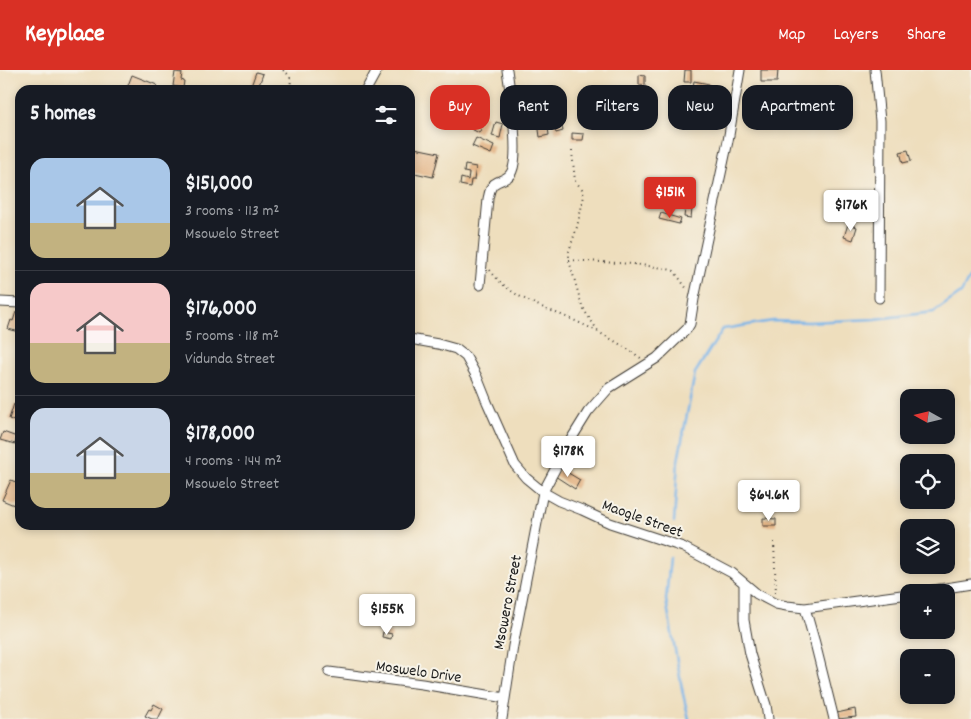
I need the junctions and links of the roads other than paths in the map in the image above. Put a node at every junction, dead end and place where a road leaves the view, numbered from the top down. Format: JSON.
{"nodes":[{"id":1,"x":377,"y":70,"type":"edge"},
{"id":2,"x":507,"y":70,"type":"edge"},
{"id":3,"x":740,"y":70,"type":"edge"},
{"id":4,"x":875,"y":70,"type":"edge"},
{"id":5,"x":369,"y":85,"type":"edge"},
{"id":6,"x":480,"y":285,"type":"dead end"},
{"id":7,"x":879,"y":298,"type":"dead end"},
{"id":8,"x":0,"y":302,"type":"edge"},
{"id":9,"x":15,"y":303,"type":"edge"},
{"id":10,"x":415,"y":340,"type":"edge"},
{"id":11,"x":543,"y":492,"type":"junction"},
{"id":12,"x":744,"y":583,"type":"junction"},
{"id":13,"x":971,"y":584,"type":"edge"},
{"id":14,"x":955,"y":587,"type":"edge"},
{"id":15,"x":900,"y":595,"type":"edge"},
{"id":16,"x":805,"y":608,"type":"junction"},
{"id":17,"x":329,"y":672,"type":"dead end"},
{"id":18,"x":505,"y":698,"type":"junction"},
{"id":19,"x":502,"y":719,"type":"edge"},
{"id":20,"x":768,"y":719,"type":"edge"},
{"id":21,"x":834,"y":719,"type":"edge"}],
"edges":[{"from":1,"to":5,"type":"street"},
{"from":2,"to":6,"type":"street"},
{"from":3,"to":11,"type":"street","name":"Msowero Street"},
{"from":4,"to":7,"type":"street"},
{"from":8,"to":9,"type":"street"},
{"from":10,"to":11,"type":"street","name":"Maogle Street"},
{"from":11,"to":12,"type":"street","name":"Maogle Street"},
{"from":11,"to":18,"type":"street","name":"Msowero Street"},
{"from":12,"to":16,"type":"street","name":"Maogle Street"},
{"from":12,"to":20,"type":"street"},
{"from":13,"to":14,"type":"street"},
{"from":15,"to":16,"type":"street","name":"Maogle Street"},
{"from":16,"to":21,"type":"street"},
{"from":17,"to":18,"type":"street","name":"Moswelo Drive"},
{"from":18,"to":19,"type":"street","name":"Msowero Street"}]}
